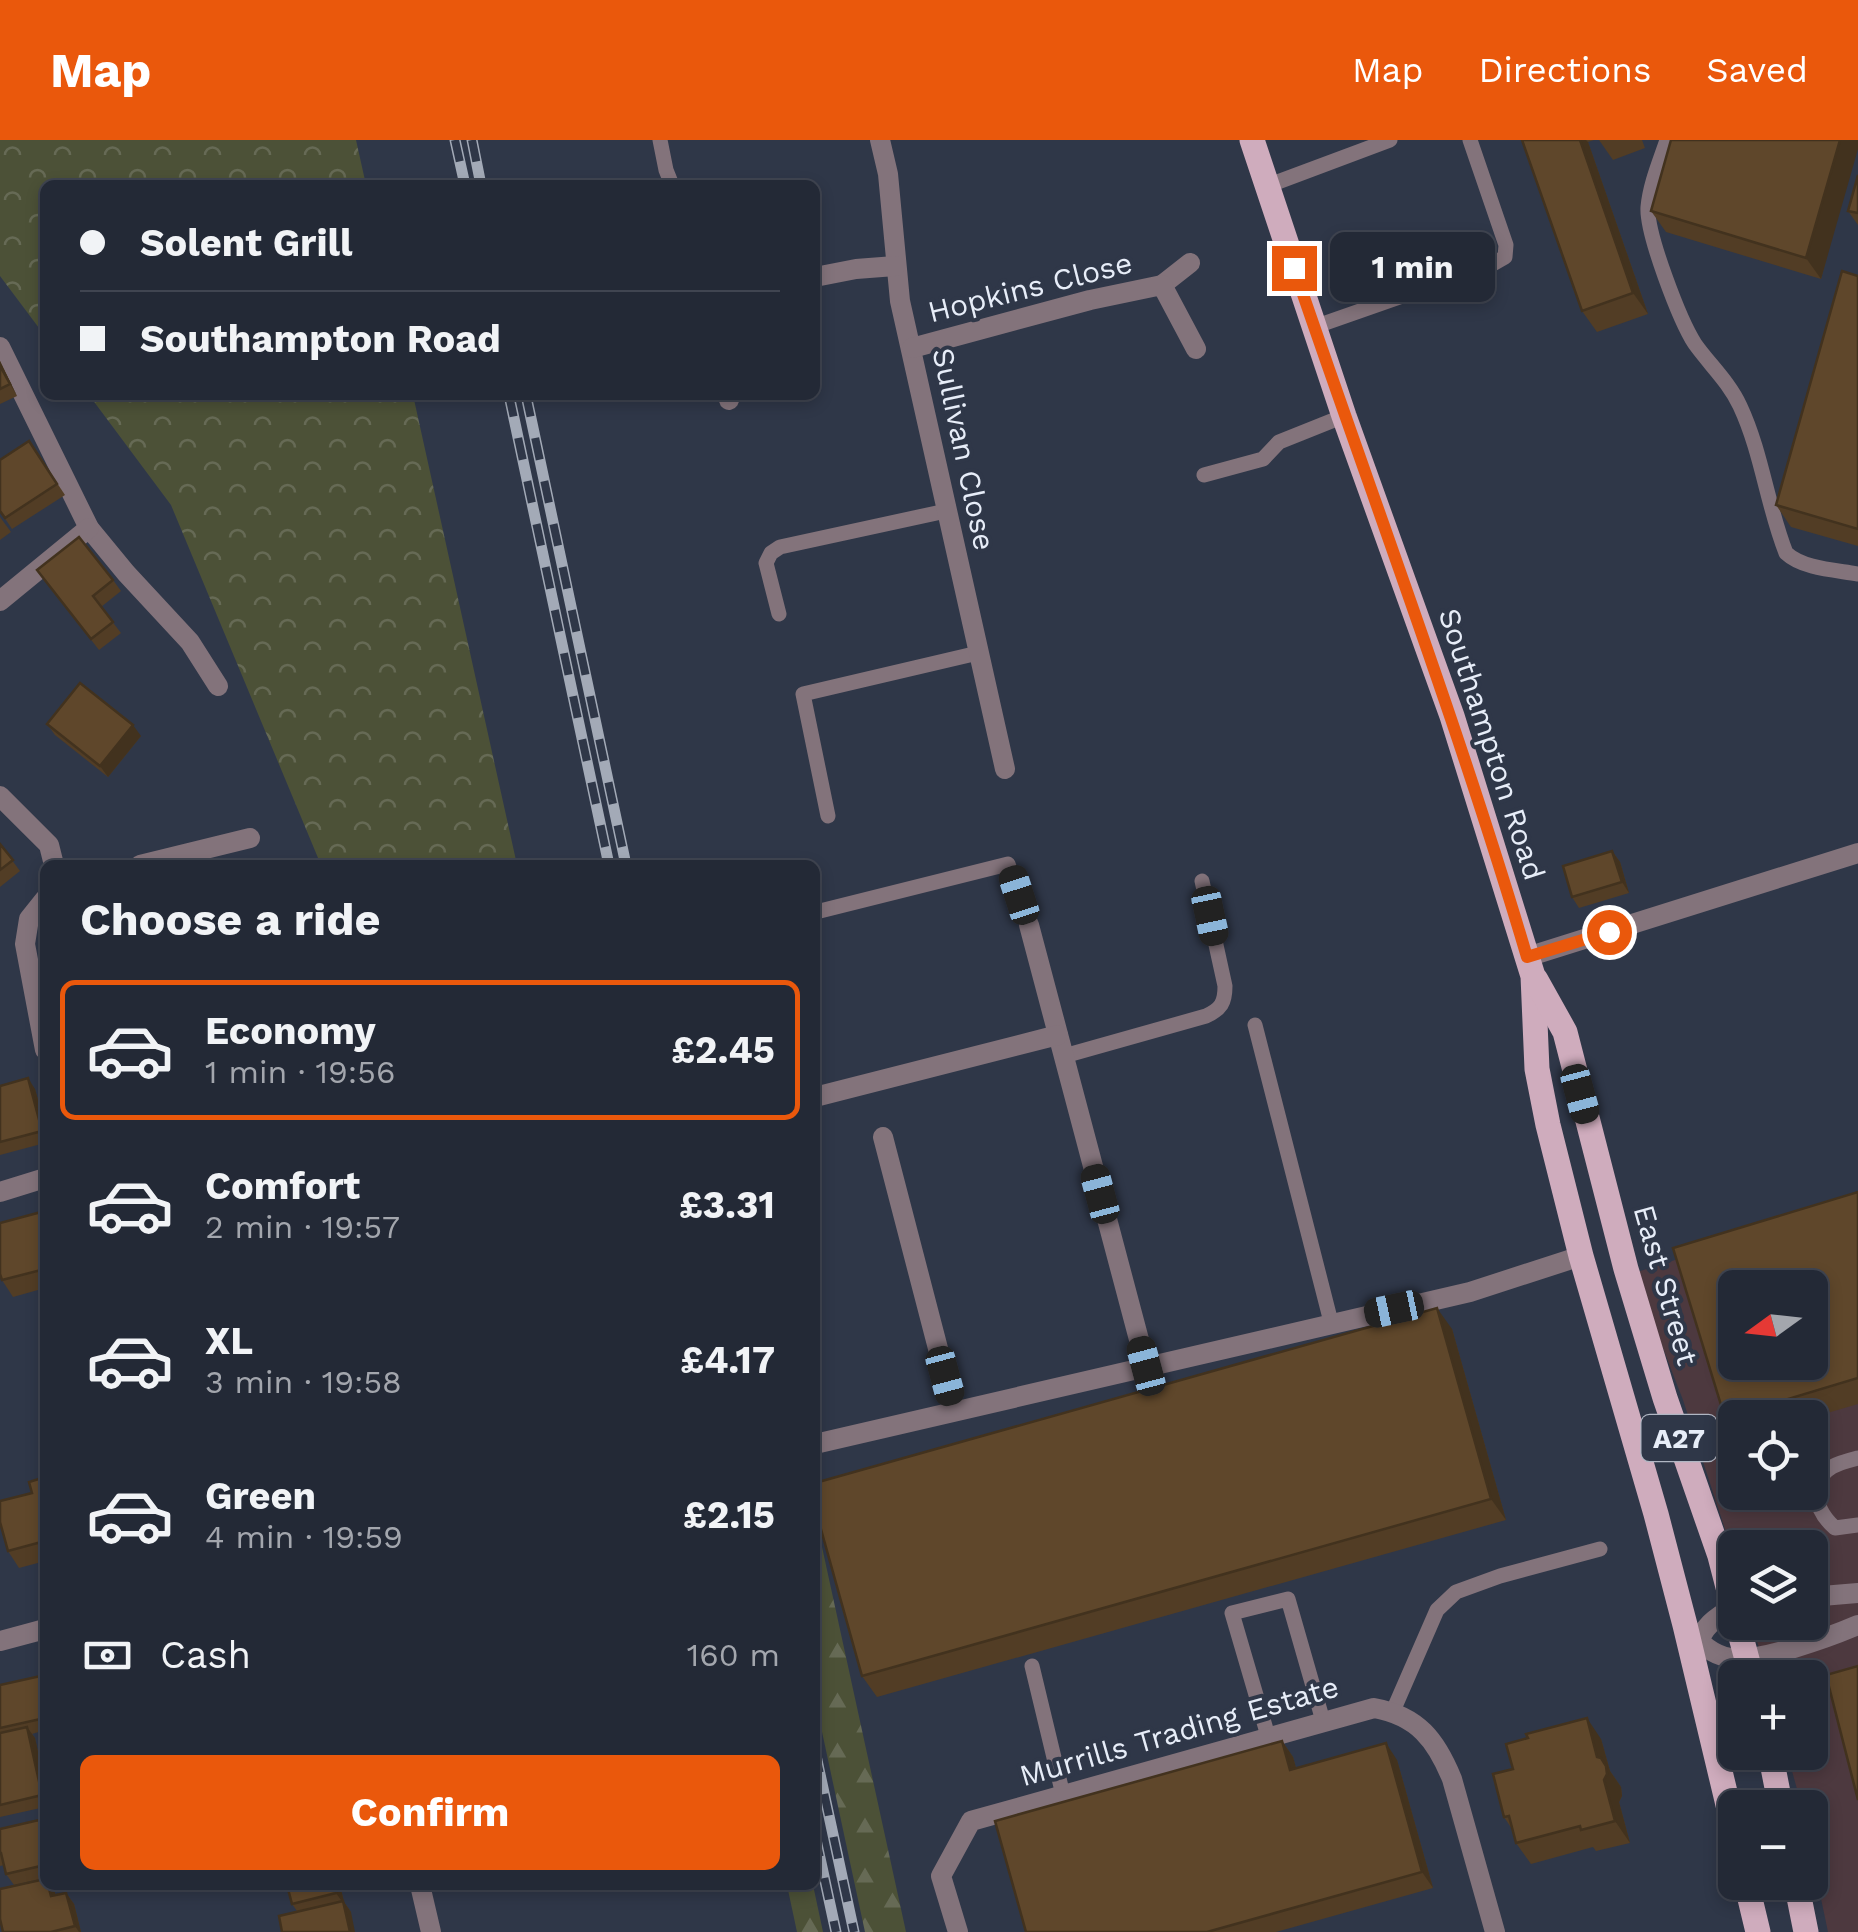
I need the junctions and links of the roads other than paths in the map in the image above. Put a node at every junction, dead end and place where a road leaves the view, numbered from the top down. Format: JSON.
{"nodes":[{"id":1,"x":660,"y":140,"type":"edge"},
{"id":2,"x":880,"y":140,"type":"edge"},
{"id":3,"x":1252,"y":140,"type":"edge"},
{"id":4,"x":1390,"y":140,"type":"edge"},
{"id":5,"x":1470,"y":140,"type":"edge"},
{"id":6,"x":1667,"y":140,"type":"edge"},
{"id":7,"x":670,"y":180,"type":"edge"},
{"id":8,"x":1267,"y":186,"type":"junction"},
{"id":9,"x":1190,"y":263,"type":"dead end"},
{"id":10,"x":895,"y":266,"type":"junction"},
{"id":11,"x":820,"y":276,"type":"edge"},
{"id":12,"x":1162,"y":285,"type":"junction"},
{"id":13,"x":1314,"y":328,"type":"junction"},
{"id":14,"x":0,"y":347,"type":"edge"},
{"id":15,"x":912,"y":348,"type":"junction"},
{"id":16,"x":1196,"y":349,"type":"dead end"},
{"id":17,"x":1344,"y":416,"type":"junction"},
{"id":18,"x":1204,"y":474,"type":"dead end"},
{"id":19,"x":946,"y":511,"type":"junction"},
{"id":20,"x":89,"y":528,"type":"junction"},
{"id":21,"x":1858,"y":574,"type":"edge"},
{"id":22,"x":0,"y":602,"type":"edge"},
{"id":23,"x":779,"y":614,"type":"dead end"},
{"id":24,"x":978,"y":653,"type":"junction"},
{"id":25,"x":218,"y":686,"type":"dead end"},
{"id":26,"x":1005,"y":769,"type":"dead end"},
{"id":27,"x":0,"y":796,"type":"edge"},
{"id":28,"x":828,"y":816,"type":"dead end"},
{"id":29,"x":250,"y":838,"type":"dead end"},
{"id":30,"x":1858,"y":854,"type":"edge"},
{"id":31,"x":53,"y":860,"type":"edge"},
{"id":32,"x":160,"y":860,"type":"edge"},
{"id":33,"x":1202,"y":880,"type":"dead end"},
{"id":34,"x":40,"y":905,"type":"edge"},
{"id":35,"x":820,"y":910,"type":"dead end"},
{"id":36,"x":1029,"y":925,"type":"joint"},
{"id":37,"x":1530,"y":966,"type":"junction"},
{"id":38,"x":40,"y":1024,"type":"edge"},
{"id":39,"x":1255,"y":1025,"type":"dead end"},
{"id":40,"x":1058,"y":1035,"type":"junction"},
{"id":41,"x":1064,"y":1056,"type":"junction"},
{"id":42,"x":820,"y":1096,"type":"edge"},
{"id":43,"x":883,"y":1137,"type":"dead end"},
{"id":44,"x":40,"y":1180,"type":"edge"},
{"id":45,"x":0,"y":1192,"type":"edge"},
{"id":46,"x":1581,"y":1256,"type":"junction"},
{"id":47,"x":1331,"y":1322,"type":"junction"},
{"id":48,"x":1146,"y":1366,"type":"junction"},
{"id":49,"x":954,"y":1410,"type":"junction"},
{"id":50,"x":820,"y":1443,"type":"edge"},
{"id":51,"x":1858,"y":1458,"type":"edge"},
{"id":52,"x":1858,"y":1525,"type":"edge"},
{"id":53,"x":1600,"y":1549,"type":"dead end"},
{"id":54,"x":1718,"y":1550,"type":"edge"},
{"id":55,"x":1858,"y":1593,"type":"edge"},
{"id":56,"x":1828,"y":1596,"type":"edge"},
{"id":57,"x":1718,"y":1617,"type":"edge"},
{"id":58,"x":1858,"y":1625,"type":"edge"},
{"id":59,"x":40,"y":1631,"type":"edge"},
{"id":60,"x":0,"y":1640,"type":"edge"},
{"id":61,"x":1692,"y":1644,"type":"junction"},
{"id":62,"x":1732,"y":1660,"type":"edge"},
{"id":63,"x":1770,"y":1660,"type":"edge"},
{"id":64,"x":1032,"y":1666,"type":"edge"},
{"id":65,"x":1394,"y":1712,"type":"junction"},
{"id":66,"x":1324,"y":1721,"type":"junction"},
{"id":67,"x":1268,"y":1736,"type":"junction"},
{"id":68,"x":1725,"y":1790,"type":"edge"},
{"id":69,"x":1063,"y":1795,"type":"junction"},
{"id":70,"x":421,"y":1890,"type":"edge"},
{"id":71,"x":1750,"y":1900,"type":"edge"},
{"id":72,"x":1800,"y":1900,"type":"edge"},
{"id":73,"x":430,"y":1932,"type":"edge"},
{"id":74,"x":958,"y":1932,"type":"edge"},
{"id":75,"x":1494,"y":1932,"type":"edge"},
{"id":76,"x":1758,"y":1932,"type":"edge"},
{"id":77,"x":1806,"y":1932,"type":"edge"}],
"edges":[{"from":1,"to":7,"type":"lane"},
{"from":2,"to":10,"type":"street","name":"Sullivan Close"},
{"from":3,"to":8,"type":"main road","name":"Southampton Road","number":"A27"},
{"from":4,"to":8,"type":"lane"},
{"from":5,"to":13,"type":"lane"},
{"from":6,"to":21,"type":"lane"},
{"from":8,"to":13,"type":"main road","name":"Southampton Road","number":"A27"},
{"from":9,"to":12,"type":"street","name":"Hopkins Close"},
{"from":10,"to":11,"type":"street"},
{"from":10,"to":15,"type":"street","name":"Sullivan Close"},
{"from":12,"to":15,"type":"street","name":"Hopkins Close"},
{"from":12,"to":16,"type":"street","name":"Hopkins Close"},
{"from":13,"to":17,"type":"main road","name":"Southampton Road","number":"A27"},
{"from":14,"to":20,"type":"street"},
{"from":15,"to":19,"type":"street","name":"Sullivan Close"},
{"from":17,"to":18,"type":"lane"},
{"from":17,"to":37,"type":"main road","name":"Southampton Road","number":"A27"},
{"from":19,"to":23,"type":"lane"},
{"from":19,"to":24,"type":"street","name":"Sullivan Close"},
{"from":20,"to":22,"type":"street"},
{"from":20,"to":25,"type":"street"},
{"from":24,"to":26,"type":"street","name":"Sullivan Close"},
{"from":24,"to":28,"type":"lane"},
{"from":27,"to":31,"type":"street"},
{"from":29,"to":32,"type":"street"},
{"from":30,"to":37,"type":"street"},
{"from":33,"to":41,"type":"lane"},
{"from":34,"to":38,"type":"street"},
{"from":35,"to":36,"type":"lane"},
{"from":36,"to":40,"type":"street"},
{"from":37,"to":46,"type":"main road","name":"Southampton Road","number":"A27"},
{"from":37,"to":54,"type":"main road","name":"East Street","number":"A27"},
{"from":39,"to":47,"type":"lane"},
{"from":40,"to":41,"type":"street"},
{"from":40,"to":42,"type":"street"},
{"from":41,"to":48,"type":"street"},
{"from":43,"to":49,"type":"street"},
{"from":44,"to":45,"type":"street"},
{"from":46,"to":47,"type":"street"},
{"from":46,"to":61,"type":"main road","name":"Southampton Road","number":"A27"},
{"from":47,"to":48,"type":"street"},
{"from":48,"to":49,"type":"street"},
{"from":49,"to":50,"type":"street"},
{"from":51,"to":52,"type":"lane"},
{"from":53,"to":65,"type":"lane"},
{"from":55,"to":56,"type":"street"},
{"from":57,"to":61,"type":"street"},
{"from":58,"to":63,"type":"street"},
{"from":59,"to":60,"type":"street"},
{"from":61,"to":62,"type":"street"},
{"from":61,"to":68,"type":"main road","number":"A27"},
{"from":64,"to":69,"type":"lane"},
{"from":65,"to":66,"type":"street","name":"Murrills Trading Estate"},
{"from":65,"to":75,"type":"street"},
{"from":66,"to":67,"type":"street","name":"Murrills Trading Estate"},
{"from":66,"to":67,"type":"lane"},
{"from":67,"to":69,"type":"street","name":"Murrills Trading Estate"},
{"from":69,"to":74,"type":"street","name":"Murrills Trading Estate"},
{"from":70,"to":73,"type":"street"},
{"from":71,"to":76,"type":"main road"},
{"from":72,"to":77,"type":"main road"}]}
